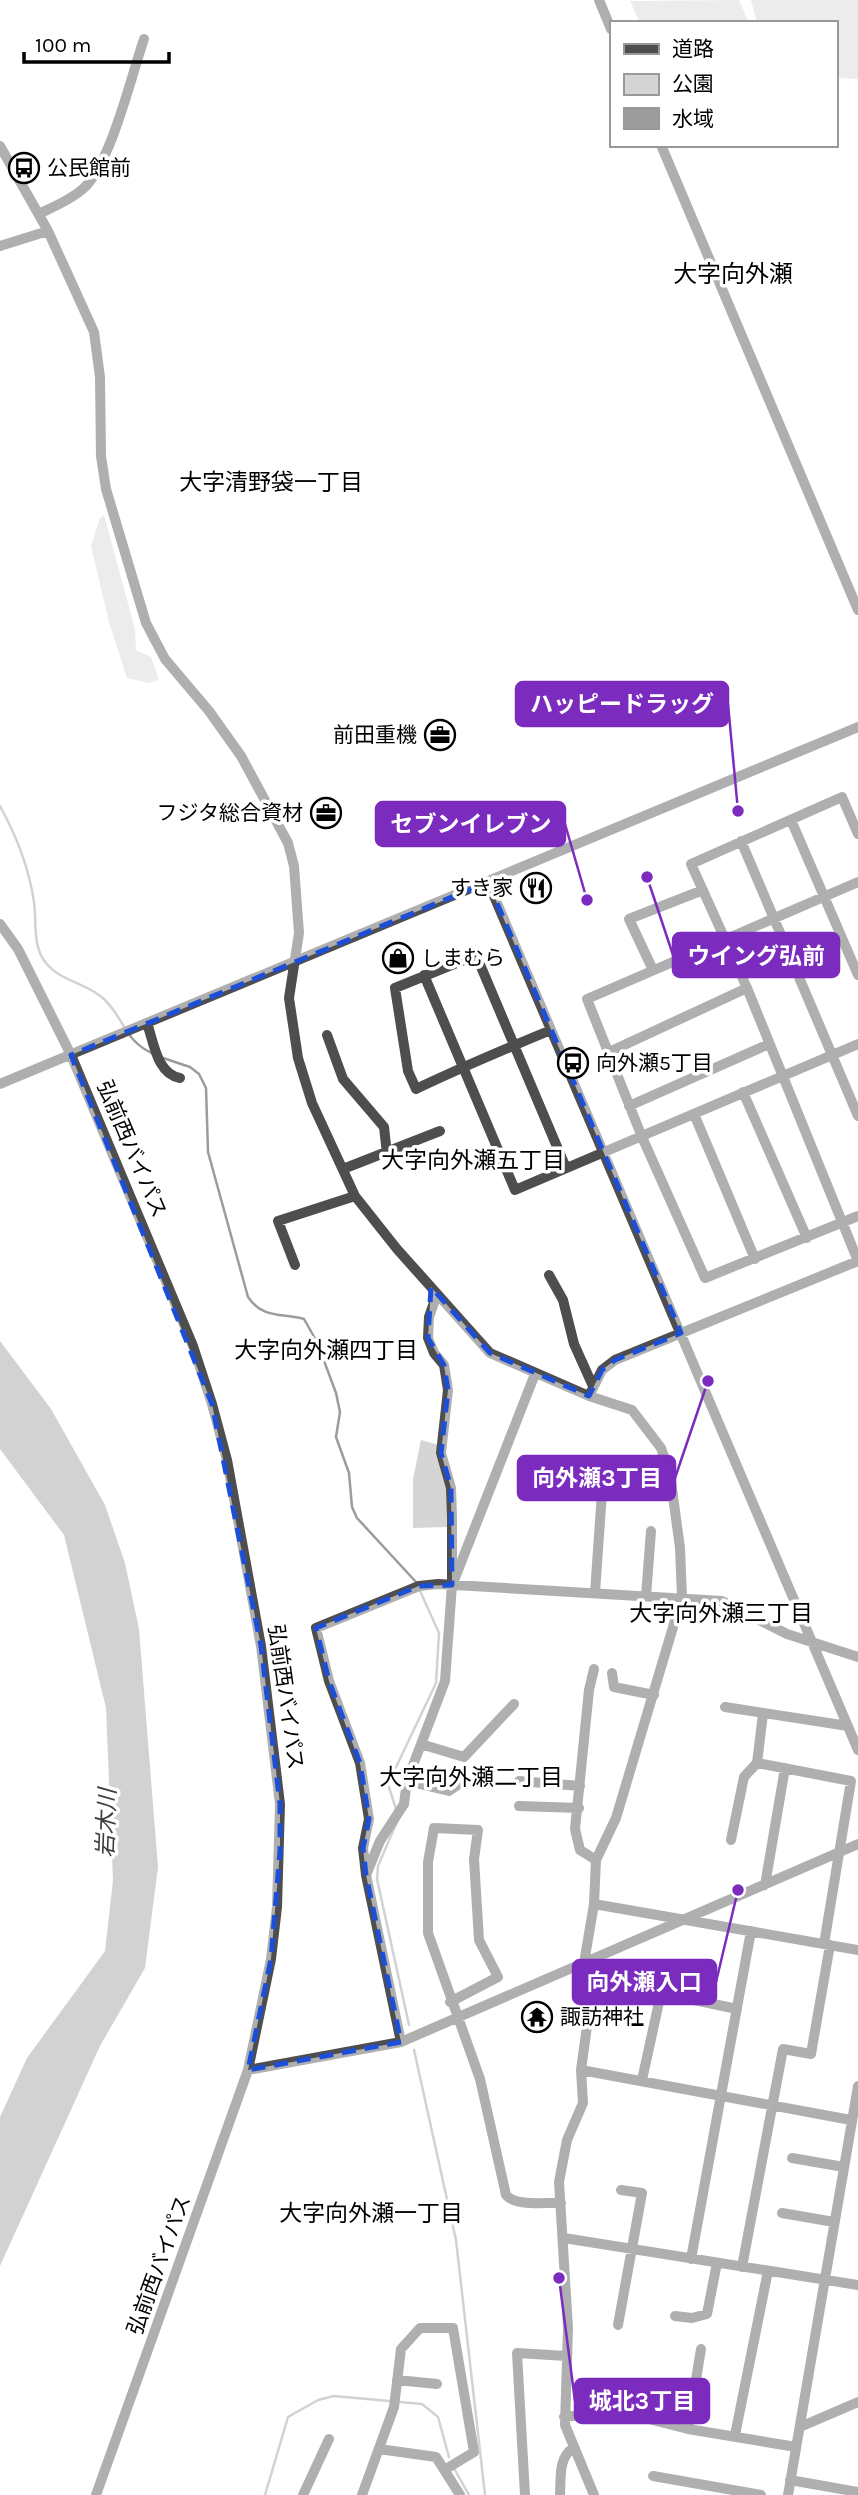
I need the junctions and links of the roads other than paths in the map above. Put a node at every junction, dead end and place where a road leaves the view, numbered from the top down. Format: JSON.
{"nodes":[{"id":1,"x":599,"y":0,"type":"edge"},
{"id":2,"x":610,"y":27,"type":"edge"},
{"id":3,"x":144,"y":39,"type":"dead end"},
{"id":4,"x":0,"y":146,"type":"edge"},
{"id":5,"x":662,"y":147,"type":"edge"},
{"id":6,"x":4,"y":158,"type":"edge"},
{"id":7,"x":39,"y":214,"type":"junction"},
{"id":8,"x":48,"y":231,"type":"junction"},
{"id":9,"x":0,"y":246,"type":"edge"},
{"id":10,"x":858,"y":610,"type":"edge"},
{"id":11,"x":858,"y":727,"type":"edge"},
{"id":12,"x":791,"y":820,"type":"junction"},
{"id":13,"x":858,"y":834,"type":"edge"},
{"id":14,"x":741,"y":841,"type":"junction"},
{"id":15,"x":488,"y":882,"type":"junction"},
{"id":16,"x":858,"y":882,"type":"edge"},
{"id":17,"x":703,"y":890,"type":"junction"},
{"id":18,"x":825,"y":896,"type":"junction"},
{"id":19,"x":774,"y":919,"type":"junction"},
{"id":20,"x":0,"y":924,"type":"edge"},
{"id":21,"x":724,"y":939,"type":"junction"},
{"id":22,"x":295,"y":962,"type":"junction"},
{"id":23,"x":653,"y":970,"type":"junction"},
{"id":24,"x":424,"y":975,"type":"junction"},
{"id":25,"x":858,"y":975,"type":"edge"},
{"id":26,"x":747,"y":988,"type":"junction"},
{"id":27,"x":147,"y":1023,"type":"junction"},
{"id":28,"x":551,"y":1030,"type":"junction"},
{"id":29,"x":327,"y":1035,"type":"dead end"},
{"id":30,"x":769,"y":1044,"type":"junction"},
{"id":31,"x":858,"y":1044,"type":"edge"},
{"id":32,"x":514,"y":1045,"type":"junction"},
{"id":33,"x":609,"y":1052,"type":"junction"},
{"id":34,"x":71,"y":1055,"type":"junction"},
{"id":35,"x":832,"y":1055,"type":"junction"},
{"id":36,"x":462,"y":1067,"type":"junction"},
{"id":37,"x":780,"y":1076,"type":"junction"},
{"id":38,"x":180,"y":1078,"type":"dead end"},
{"id":39,"x":0,"y":1084,"type":"edge"},
{"id":40,"x":743,"y":1093,"type":"junction"},
{"id":41,"x":629,"y":1106,"type":"junction"},
{"id":42,"x":694,"y":1114,"type":"junction"},
{"id":43,"x":858,"y":1116,"type":"edge"},
{"id":44,"x":440,"y":1131,"type":"dead end"},
{"id":45,"x":642,"y":1137,"type":"junction"},
{"id":46,"x":603,"y":1152,"type":"junction"},
{"id":47,"x":387,"y":1154,"type":"junction"},
{"id":48,"x":566,"y":1168,"type":"junction"},
{"id":49,"x":342,"y":1169,"type":"junction"},
{"id":50,"x":355,"y":1196,"type":"junction"},
{"id":51,"x":858,"y":1216,"type":"edge"},
{"id":52,"x":842,"y":1223,"type":"junction"},
{"id":53,"x":807,"y":1238,"type":"junction"},
{"id":54,"x":755,"y":1259,"type":"junction"},
{"id":55,"x":858,"y":1261,"type":"edge"},
{"id":56,"x":295,"y":1265,"type":"dead end"},
{"id":57,"x":549,"y":1275,"type":"dead end"},
{"id":58,"x":437,"y":1294,"type":"junction"},
{"id":59,"x":681,"y":1333,"type":"junction"},
{"id":60,"x":535,"y":1374,"type":"junction"},
{"id":61,"x":592,"y":1384,"type":"junction"},
{"id":62,"x":589,"y":1396,"type":"junction"},
{"id":63,"x":602,"y":1492,"type":"dead end"},
{"id":64,"x":651,"y":1531,"type":"dead end"},
{"id":65,"x":452,"y":1585,"type":"junction"},
{"id":66,"x":595,"y":1593,"type":"junction"},
{"id":67,"x":646,"y":1596,"type":"junction"},
{"id":68,"x":682,"y":1597,"type":"junction"},
{"id":69,"x":813,"y":1643,"type":"junction"},
{"id":70,"x":858,"y":1657,"type":"edge"},
{"id":71,"x":593,"y":1669,"type":"dead end"},
{"id":72,"x":611,"y":1673,"type":"dead end"},
{"id":73,"x":654,"y":1695,"type":"junction"},
{"id":74,"x":514,"y":1704,"type":"dead end"},
{"id":75,"x":725,"y":1707,"type":"dead end"},
{"id":76,"x":763,"y":1714,"type":"junction"},
{"id":77,"x":848,"y":1726,"type":"junction"},
{"id":78,"x":424,"y":1745,"type":"junction"},
{"id":79,"x":858,"y":1750,"type":"edge"},
{"id":80,"x":757,"y":1763,"type":"junction"},
{"id":81,"x":785,"y":1768,"type":"junction"},
{"id":82,"x":465,"y":1780,"type":"dead end"},
{"id":83,"x":407,"y":1781,"type":"junction"},
{"id":84,"x":519,"y":1781,"type":"dead end"},
{"id":85,"x":579,"y":1786,"type":"junction"},
{"id":86,"x":519,"y":1806,"type":"dead end"},
{"id":87,"x":579,"y":1808,"type":"junction"},
{"id":88,"x":731,"y":1840,"type":"dead end"},
{"id":89,"x":858,"y":1844,"type":"edge"},
{"id":90,"x":839,"y":1853,"type":"junction"},
{"id":91,"x":596,"y":1860,"type":"junction"},
{"id":92,"x":366,"y":1875,"type":"junction"},
{"id":93,"x":765,"y":1885,"type":"junction"},
{"id":94,"x":594,"y":1904,"type":"junction"},
{"id":95,"x":684,"y":1920,"type":"junction"},
{"id":96,"x":751,"y":1931,"type":"junction"},
{"id":97,"x":827,"y":1945,"type":"junction"},
{"id":98,"x":858,"y":1950,"type":"edge"},
{"id":99,"x":584,"y":1963,"type":"junction"},
{"id":100,"x":450,"y":2002,"type":"junction"},
{"id":101,"x":737,"y":2010,"type":"junction"},
{"id":102,"x":457,"y":2018,"type":"junction"},
{"id":103,"x":401,"y":2042,"type":"junction"},
{"id":104,"x":248,"y":2070,"type":"junction"},
{"id":105,"x":581,"y":2070,"type":"junction"},
{"id":106,"x":642,"y":2080,"type":"junction"},
{"id":107,"x":858,"y":2086,"type":"edge"},
{"id":108,"x":720,"y":2094,"type":"junction"},
{"id":109,"x":771,"y":2106,"type":"junction"},
{"id":110,"x":851,"y":2120,"type":"junction"},
{"id":111,"x":792,"y":2158,"type":"dead end"},
{"id":112,"x":844,"y":2167,"type":"junction"},
{"id":113,"x":621,"y":2190,"type":"dead end"},
{"id":114,"x":561,"y":2203,"type":"junction"},
{"id":115,"x":782,"y":2213,"type":"dead end"},
{"id":116,"x":834,"y":2222,"type":"junction"},
{"id":117,"x":565,"y":2238,"type":"junction"},
{"id":118,"x":631,"y":2249,"type":"junction"},
{"id":119,"x":691,"y":2259,"type":"junction"},
{"id":120,"x":717,"y":2263,"type":"junction"},
{"id":121,"x":742,"y":2267,"type":"junction"},
{"id":122,"x":768,"y":2271,"type":"junction"},
{"id":123,"x":824,"y":2281,"type":"junction"},
{"id":124,"x":858,"y":2285,"type":"edge"},
{"id":125,"x":675,"y":2316,"type":"dead end"},
{"id":126,"x":618,"y":2325,"type":"dead end"},
{"id":127,"x":701,"y":2349,"type":"dead end"},
{"id":128,"x":566,"y":2356,"type":"junction"},
{"id":129,"x":397,"y":2380,"type":"junction"},
{"id":130,"x":437,"y":2384,"type":"dead end"},
{"id":131,"x":858,"y":2402,"type":"edge"},
{"id":132,"x":564,"y":2417,"type":"junction"},
{"id":133,"x":800,"y":2427,"type":"junction"},
{"id":134,"x":688,"y":2429,"type":"junction"},
{"id":135,"x":735,"y":2435,"type":"junction"},
{"id":136,"x":329,"y":2439,"type":"dead end"},
{"id":137,"x":796,"y":2447,"type":"junction"},
{"id":138,"x":574,"y":2448,"type":"junction"},
{"id":139,"x":379,"y":2449,"type":"junction"},
{"id":140,"x":446,"y":2469,"type":"junction"},
{"id":141,"x":653,"y":2476,"type":"dead end"},
{"id":142,"x":790,"y":2480,"type":"junction"},
{"id":143,"x":846,"y":2492,"type":"edge"},
{"id":144,"x":858,"y":2492,"type":"edge"},
{"id":145,"x":96,"y":2495,"type":"edge"},
{"id":146,"x":303,"y":2495,"type":"edge"},
{"id":147,"x":362,"y":2495,"type":"edge"},
{"id":148,"x":460,"y":2495,"type":"edge"},
{"id":149,"x":525,"y":2495,"type":"edge"},
{"id":150,"x":560,"y":2495,"type":"edge"},
{"id":151,"x":594,"y":2495,"type":"edge"},
{"id":152,"x":761,"y":2495,"type":"edge"},
{"id":153,"x":788,"y":2495,"type":"edge"}],
"edges":[{"from":1,"to":2,"type":"street"},
{"from":3,"to":7,"type":"street"},
{"from":4,"to":6,"type":"street"},
{"from":5,"to":10,"type":"street"},
{"from":6,"to":7,"type":"street"},
{"from":7,"to":8,"type":"street"},
{"from":8,"to":9,"type":"street"},
{"from":8,"to":22,"type":"street"},
{"from":11,"to":15,"type":"street"},
{"from":12,"to":13,"type":"street"},
{"from":12,"to":14,"type":"street"},
{"from":12,"to":18,"type":"street"},
{"from":14,"to":17,"type":"street"},
{"from":14,"to":19,"type":"street"},
{"from":15,"to":22,"type":"street"},
{"from":15,"to":28,"type":"street"},
{"from":16,"to":18,"type":"street"},
{"from":17,"to":21,"type":"street"},
{"from":17,"to":23,"type":"street"},
{"from":18,"to":19,"type":"street"},
{"from":18,"to":25,"type":"street"},
{"from":19,"to":21,"type":"street"},
{"from":19,"to":35,"type":"street"},
{"from":20,"to":34,"type":"street","name":"弘前西バイパス"},
{"from":21,"to":23,"type":"street"},
{"from":21,"to":26,"type":"street"},
{"from":22,"to":27,"type":"street"},
{"from":22,"to":49,"type":"street"},
{"from":23,"to":33,"type":"street"},
{"from":24,"to":32,"type":"street"},
{"from":24,"to":36,"type":"street"},
{"from":24,"to":36,"type":"street"},
{"from":26,"to":30,"type":"street"},
{"from":26,"to":33,"type":"street"},
{"from":27,"to":34,"type":"street"},
{"from":27,"to":38,"type":"street"},
{"from":28,"to":32,"type":"street"},
{"from":28,"to":46,"type":"street"},
{"from":29,"to":47,"type":"street"},
{"from":30,"to":37,"type":"street"},
{"from":30,"to":41,"type":"street"},
{"from":31,"to":35,"type":"street"},
{"from":32,"to":36,"type":"street"},
{"from":32,"to":48,"type":"street"},
{"from":33,"to":41,"type":"street"},
{"from":34,"to":39,"type":"street"},
{"from":34,"to":104,"type":"street","name":"弘前西バイパス"},
{"from":35,"to":37,"type":"street"},
{"from":35,"to":43,"type":"street"},
{"from":36,"to":48,"type":"street"},
{"from":37,"to":40,"type":"street"},
{"from":37,"to":52,"type":"street"},
{"from":40,"to":42,"type":"street"},
{"from":40,"to":53,"type":"street"},
{"from":41,"to":45,"type":"street"},
{"from":42,"to":45,"type":"street"},
{"from":42,"to":54,"type":"street"},
{"from":44,"to":47,"type":"street"},
{"from":45,"to":46,"type":"street"},
{"from":45,"to":54,"type":"street"},
{"from":46,"to":48,"type":"street"},
{"from":46,"to":59,"type":"street"},
{"from":47,"to":49,"type":"street"},
{"from":49,"to":50,"type":"street"},
{"from":50,"to":56,"type":"street"},
{"from":50,"to":58,"type":"street"},
{"from":51,"to":52,"type":"street"},
{"from":52,"to":53,"type":"street"},
{"from":52,"to":55,"type":"street"},
{"from":53,"to":54,"type":"street"},
{"from":55,"to":59,"type":"street"},
{"from":57,"to":61,"type":"street"},
{"from":58,"to":60,"type":"street"},
{"from":58,"to":65,"type":"street"},
{"from":59,"to":61,"type":"street"},
{"from":59,"to":69,"type":"street"},
{"from":60,"to":62,"type":"street"},
{"from":60,"to":65,"type":"street"},
{"from":61,"to":62,"type":"street"},
{"from":62,"to":68,"type":"street"},
{"from":63,"to":66,"type":"street"},
{"from":64,"to":67,"type":"street"},
{"from":65,"to":66,"type":"street"},
{"from":65,"to":78,"type":"street"},
{"from":65,"to":92,"type":"street"},
{"from":66,"to":67,"type":"street"},
{"from":67,"to":68,"type":"street"},
{"from":68,"to":69,"type":"street"},
{"from":68,"to":73,"type":"street"},
{"from":69,"to":70,"type":"street"},
{"from":69,"to":77,"type":"street"},
{"from":71,"to":85,"type":"street"},
{"from":72,"to":73,"type":"street"},
{"from":73,"to":91,"type":"street"},
{"from":74,"to":78,"type":"street"},
{"from":75,"to":76,"type":"street"},
{"from":76,"to":77,"type":"street"},
{"from":76,"to":80,"type":"street"},
{"from":77,"to":79,"type":"street"},
{"from":78,"to":83,"type":"street"},
{"from":80,"to":81,"type":"street"},
{"from":80,"to":88,"type":"street"},
{"from":81,"to":90,"type":"street"},
{"from":81,"to":93,"type":"street"},
{"from":82,"to":83,"type":"street"},
{"from":83,"to":92,"type":"street"},
{"from":84,"to":85,"type":"street"},
{"from":85,"to":87,"type":"street"},
{"from":86,"to":87,"type":"street"},
{"from":87,"to":91,"type":"street"},
{"from":89,"to":90,"type":"street"},
{"from":90,"to":93,"type":"street"},
{"from":90,"to":97,"type":"street"},
{"from":91,"to":94,"type":"street"},
{"from":92,"to":103,"type":"street"},
{"from":93,"to":95,"type":"street"},
{"from":94,"to":95,"type":"street"},
{"from":94,"to":99,"type":"street"},
{"from":95,"to":96,"type":"street"},
{"from":95,"to":99,"type":"street"},
{"from":96,"to":97,"type":"street"},
{"from":96,"to":101,"type":"street"},
{"from":97,"to":98,"type":"street"},
{"from":97,"to":109,"type":"street"},
{"from":99,"to":102,"type":"street"},
{"from":99,"to":105,"type":"street"},
{"from":100,"to":100,"type":"street"},
{"from":100,"to":102,"type":"street"},
{"from":101,"to":106,"type":"street"},
{"from":101,"to":108,"type":"street"},
{"from":102,"to":103,"type":"street"},
{"from":102,"to":114,"type":"street"},
{"from":103,"to":104,"type":"street"},
{"from":104,"to":145,"type":"street","name":"弘前西バイパス"},
{"from":105,"to":106,"type":"street"},
{"from":105,"to":114,"type":"street"},
{"from":106,"to":108,"type":"street"},
{"from":107,"to":110,"type":"street"},
{"from":108,"to":109,"type":"street"},
{"from":108,"to":119,"type":"street"},
{"from":109,"to":110,"type":"street"},
{"from":109,"to":121,"type":"street"},
{"from":110,"to":112,"type":"street"},
{"from":111,"to":112,"type":"street"},
{"from":112,"to":116,"type":"street"},
{"from":113,"to":118,"type":"street"},
{"from":114,"to":117,"type":"street"},
{"from":115,"to":116,"type":"street"},
{"from":116,"to":123,"type":"street"},
{"from":117,"to":118,"type":"street"},
{"from":117,"to":128,"type":"street"},
{"from":118,"to":119,"type":"street"},
{"from":118,"to":126,"type":"street"},
{"from":119,"to":120,"type":"street"},
{"from":120,"to":121,"type":"street"},
{"from":120,"to":125,"type":"street"},
{"from":121,"to":122,"type":"street"},
{"from":122,"to":123,"type":"street"},
{"from":122,"to":135,"type":"street"},
{"from":123,"to":124,"type":"street"},
{"from":123,"to":133,"type":"street"},
{"from":127,"to":134,"type":"street"},
{"from":128,"to":132,"type":"street"},
{"from":128,"to":149,"type":"street"},
{"from":129,"to":130,"type":"street"},
{"from":129,"to":139,"type":"street"},
{"from":129,"to":140,"type":"street"},
{"from":131,"to":133,"type":"street"},
{"from":132,"to":134,"type":"street"},
{"from":132,"to":138,"type":"street"},
{"from":133,"to":137,"type":"street"},
{"from":134,"to":135,"type":"street"},
{"from":135,"to":137,"type":"street"},
{"from":136,"to":146,"type":"street"},
{"from":137,"to":142,"type":"street"},
{"from":138,"to":150,"type":"street"},
{"from":138,"to":151,"type":"street"},
{"from":139,"to":140,"type":"street"},
{"from":139,"to":147,"type":"street"},
{"from":140,"to":148,"type":"street"},
{"from":141,"to":152,"type":"street"},
{"from":142,"to":143,"type":"street"},
{"from":142,"to":153,"type":"street"},
{"from":143,"to":144,"type":"street"}]}
